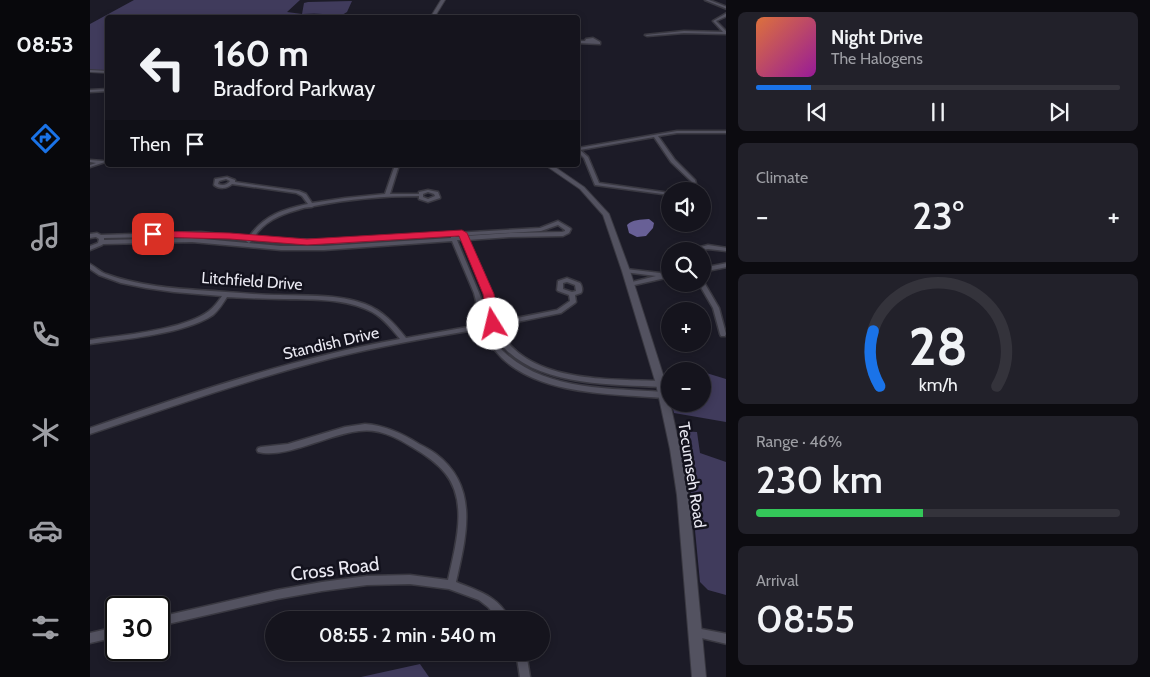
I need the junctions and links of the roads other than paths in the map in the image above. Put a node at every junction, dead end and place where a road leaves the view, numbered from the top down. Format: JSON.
{"nodes":[{"id":1,"x":443,"y":0,"type":"edge"},
{"id":2,"x":706,"y":0,"type":"edge"},
{"id":3,"x":726,"y":8,"type":"edge"},
{"id":4,"x":726,"y":14,"type":"edge"},
{"id":5,"x":434,"y":15,"type":"edge"},
{"id":6,"x":726,"y":33,"type":"edge"},
{"id":7,"x":647,"y":35,"type":"dead end"},
{"id":8,"x":580,"y":42,"type":"edge"},
{"id":9,"x":586,"y":42,"type":"dead end"},
{"id":10,"x":90,"y":71,"type":"edge"},
{"id":11,"x":105,"y":72,"type":"edge"},
{"id":12,"x":105,"y":90,"type":"edge"},
{"id":13,"x":90,"y":91,"type":"edge"},
{"id":14,"x":726,"y":132,"type":"edge"},
{"id":15,"x":655,"y":135,"type":"junction"},
{"id":16,"x":580,"y":150,"type":"edge"},
{"id":17,"x":580,"y":152,"type":"edge"},
{"id":18,"x":90,"y":161,"type":"edge"},
{"id":19,"x":90,"y":166,"type":"edge"},
{"id":20,"x":396,"y":167,"type":"edge"},
{"id":21,"x":551,"y":167,"type":"edge"},
{"id":22,"x":693,"y":182,"type":"edge"},
{"id":23,"x":232,"y":183,"type":"dead end"},
{"id":24,"x":661,"y":193,"type":"edge"},
{"id":25,"x":388,"y":196,"type":"junction"},
{"id":26,"x":420,"y":196,"type":"dead end"},
{"id":27,"x":312,"y":206,"type":"junction"},
{"id":28,"x":464,"y":235,"type":"junction"},
{"id":29,"x":90,"y":236,"type":"edge"},
{"id":30,"x":452,"y":236,"type":"junction"},
{"id":31,"x":251,"y":238,"type":"junction"},
{"id":32,"x":102,"y":240,"type":"junction"},
{"id":33,"x":247,"y":244,"type":"junction"},
{"id":34,"x":90,"y":248,"type":"edge"},
{"id":35,"x":711,"y":248,"type":"edge"},
{"id":36,"x":726,"y":250,"type":"edge"},
{"id":37,"x":726,"y":265,"type":"edge"},
{"id":38,"x":90,"y":266,"type":"edge"},
{"id":39,"x":711,"y":268,"type":"edge"},
{"id":40,"x":626,"y":271,"type":"junction"},
{"id":41,"x":661,"y":275,"type":"edge"},
{"id":42,"x":661,"y":277,"type":"edge"},
{"id":43,"x":630,"y":284,"type":"junction"},
{"id":44,"x":707,"y":292,"type":"edge"},
{"id":45,"x":226,"y":294,"type":"junction"},
{"id":46,"x":572,"y":294,"type":"dead end"},
{"id":47,"x":493,"y":324,"type":"junction"},
{"id":48,"x":482,"y":326,"type":"junction"},
{"id":49,"x":724,"y":334,"type":"dead end"},
{"id":50,"x":404,"y":340,"type":"junction"},
{"id":51,"x":90,"y":342,"type":"edge"},
{"id":52,"x":661,"y":384,"type":"joint"},
{"id":53,"x":661,"y":395,"type":"edge"},
{"id":54,"x":666,"y":412,"type":"edge"},
{"id":55,"x":90,"y":431,"type":"edge"},
{"id":56,"x":261,"y":450,"type":"dead end"},
{"id":57,"x":451,"y":584,"type":"junction"},
{"id":58,"x":498,"y":611,"type":"edge"},
{"id":59,"x":170,"y":620,"type":"edge"},
{"id":60,"x":696,"y":633,"type":"junction"},
{"id":61,"x":105,"y":635,"type":"edge"},
{"id":62,"x":90,"y":638,"type":"edge"},
{"id":63,"x":726,"y":639,"type":"edge"},
{"id":64,"x":522,"y":661,"type":"edge"},
{"id":65,"x":525,"y":677,"type":"edge"},
{"id":66,"x":699,"y":677,"type":"edge"}],
"edges":[{"from":1,"to":5,"type":"street"},
{"from":2,"to":3,"type":"street"},
{"from":4,"to":6,"type":"street"},
{"from":6,"to":7,"type":"street"},
{"from":8,"to":9,"type":"street"},
{"from":10,"to":11,"type":"street"},
{"from":12,"to":13,"type":"street"},
{"from":14,"to":15,"type":"street"},
{"from":15,"to":16,"type":"street"},
{"from":15,"to":22,"type":"street"},
{"from":17,"to":24,"type":"street"},
{"from":18,"to":19,"type":"street"},
{"from":20,"to":25,"type":"street"},
{"from":21,"to":40,"type":"street","name":"Tecumseh Road"},
{"from":23,"to":27,"type":"street"},
{"from":25,"to":26,"type":"street"},
{"from":25,"to":27,"type":"street"},
{"from":27,"to":31,"type":"street"},
{"from":28,"to":28,"type":"street"},
{"from":28,"to":30,"type":"street"},
{"from":28,"to":47,"type":"street"},
{"from":29,"to":32,"type":"street"},
{"from":30,"to":31,"type":"street"},
{"from":30,"to":33,"type":"street"},
{"from":30,"to":48,"type":"street"},
{"from":31,"to":32,"type":"street"},
{"from":31,"to":33,"type":"street"},
{"from":32,"to":33,"type":"street"},
{"from":32,"to":34,"type":"street"},
{"from":35,"to":36,"type":"street"},
{"from":37,"to":39,"type":"street"},
{"from":38,"to":45,"type":"street","name":"Litchfield Drive"},
{"from":40,"to":41,"type":"street"},
{"from":40,"to":43,"type":"street","name":"Tecumseh Road"},
{"from":42,"to":43,"type":"street"},
{"from":43,"to":52,"type":"street","name":"Tecumseh Road"},
{"from":44,"to":49,"type":"street"},
{"from":45,"to":50,"type":"street","name":"Litchfield Drive"},
{"from":45,"to":51,"type":"street"},
{"from":46,"to":47,"type":"street","name":"Standish Drive"},
{"from":47,"to":48,"type":"street","name":"Standish Drive"},
{"from":47,"to":52,"type":"street"},
{"from":48,"to":50,"type":"street","name":"Standish Drive"},
{"from":48,"to":53,"type":"street"},
{"from":50,"to":55,"type":"street","name":"Standish Drive"},
{"from":54,"to":60,"type":"street","name":"Tecumseh Road"},
{"from":56,"to":57,"type":"street"},
{"from":57,"to":58,"type":"street","name":"Cross Road"},
{"from":57,"to":59,"type":"street","name":"Cross Road"},
{"from":60,"to":63,"type":"street"},
{"from":60,"to":66,"type":"street","name":"Tecumseh Road"},
{"from":61,"to":62,"type":"street"},
{"from":64,"to":65,"type":"street"}]}
